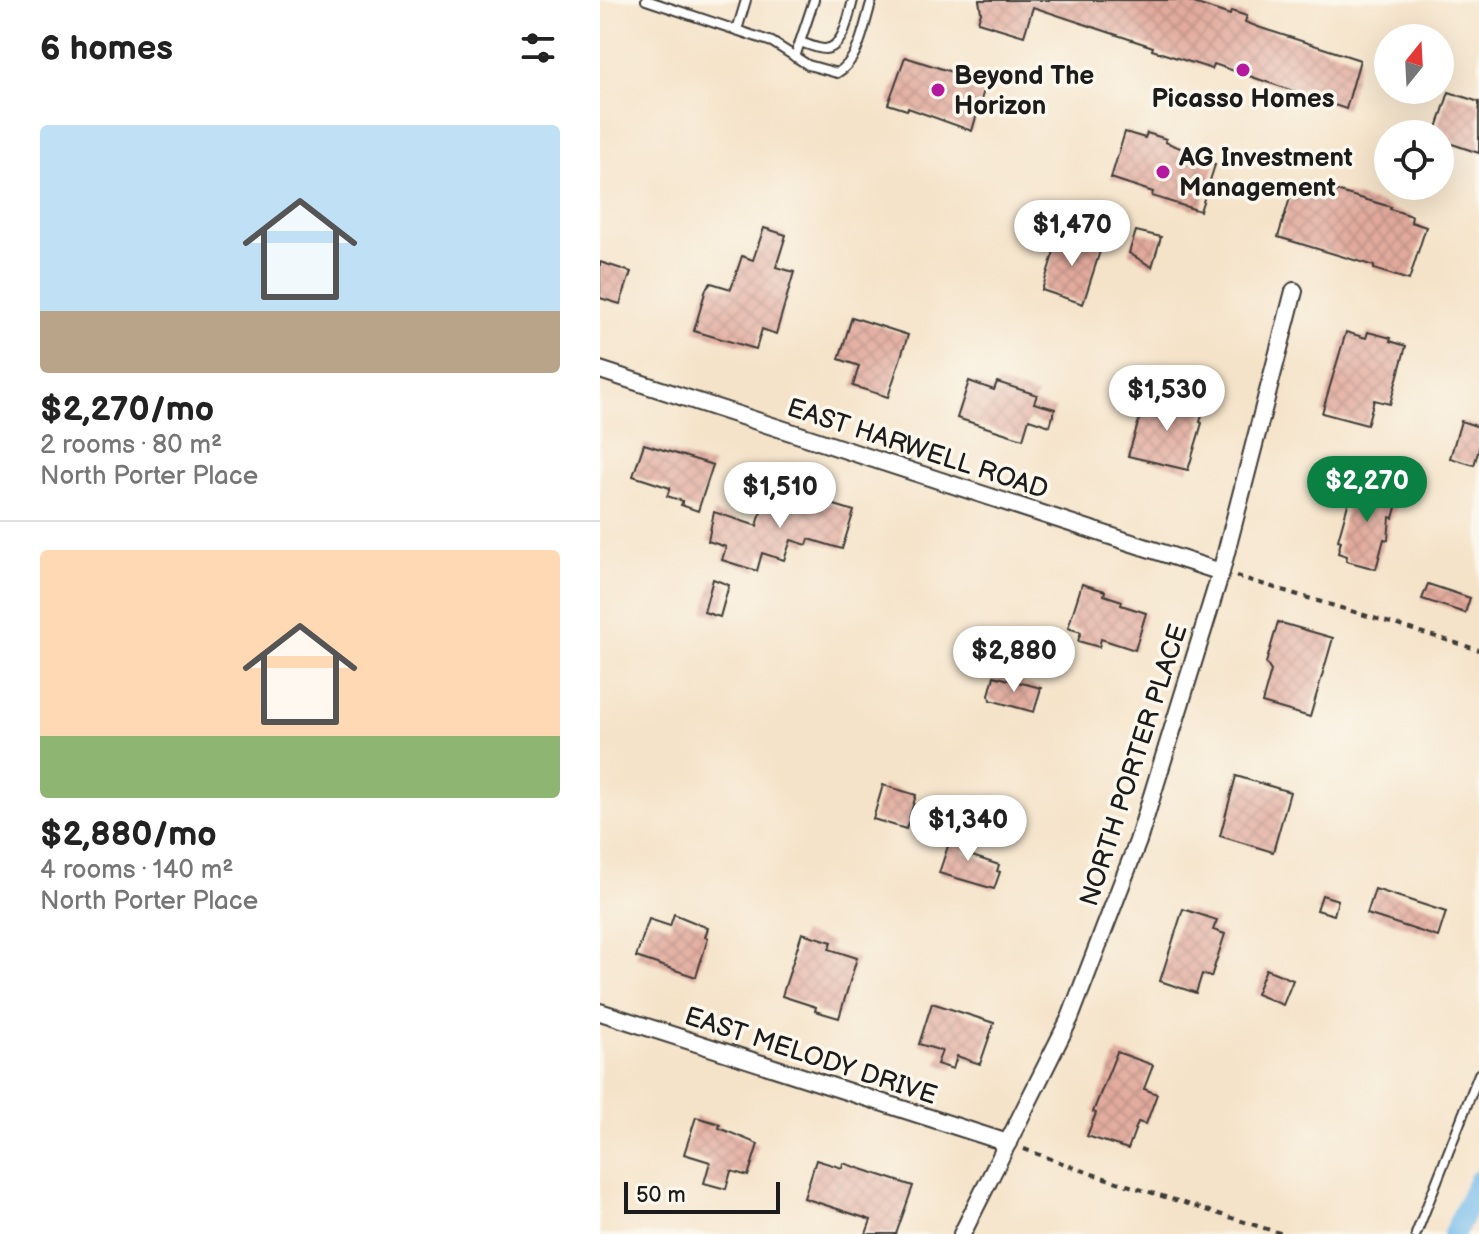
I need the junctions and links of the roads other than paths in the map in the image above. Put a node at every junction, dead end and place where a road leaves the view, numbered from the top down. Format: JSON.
{"nodes":[{"id":1,"x":646,"y":0,"type":"edge"},
{"id":2,"x":684,"y":0,"type":"edge"},
{"id":3,"x":746,"y":0,"type":"edge"},
{"id":4,"x":814,"y":0,"type":"edge"},
{"id":5,"x":853,"y":0,"type":"edge"},
{"id":6,"x":872,"y":0,"type":"edge"},
{"id":7,"x":681,"y":11,"type":"junction"},
{"id":8,"x":737,"y":30,"type":"junction"},
{"id":9,"x":800,"y":42,"type":"junction"},
{"id":10,"x":795,"y":57,"type":"junction"},
{"id":11,"x":1294,"y":291,"type":"dead end"},
{"id":12,"x":600,"y":370,"type":"edge"},
{"id":13,"x":1221,"y":572,"type":"junction"},
{"id":14,"x":600,"y":1012,"type":"edge"},
{"id":15,"x":1479,"y":1074,"type":"edge"},
{"id":16,"x":1008,"y":1143,"type":"junction"},
{"id":17,"x":962,"y":1234,"type":"edge"},
{"id":18,"x":1416,"y":1234,"type":"edge"}],
"edges":[{"from":1,"to":7,"type":"lane"},
{"from":2,"to":7,"type":"lane"},
{"from":3,"to":8,"type":"lane"},
{"from":4,"to":9,"type":"lane"},
{"from":5,"to":9,"type":"lane"},
{"from":6,"to":10,"type":"lane"},
{"from":7,"to":8,"type":"lane"},
{"from":8,"to":10,"type":"lane"},
{"from":9,"to":10,"type":"lane"},
{"from":11,"to":13,"type":"street","name":"NORTH PORTER PLACE"},
{"from":12,"to":13,"type":"street","name":"EAST HARWELL ROAD"},
{"from":13,"to":16,"type":"street","name":"NORTH PORTER PLACE"},
{"from":14,"to":16,"type":"street","name":"EAST MELODY DRIVE"},
{"from":15,"to":18,"type":"lane"},
{"from":16,"to":17,"type":"street","name":"NORTH PORTER PLACE"}]}
